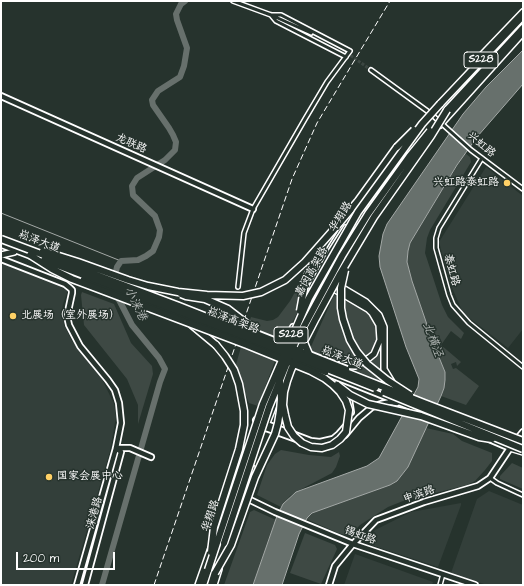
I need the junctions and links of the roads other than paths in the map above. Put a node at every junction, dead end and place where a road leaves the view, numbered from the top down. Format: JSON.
{"nodes":[{"id":1,"x":233,"y":1,"type":"edge"},
{"id":2,"x":523,"y":12,"type":"edge"},
{"id":3,"x":271,"y":15,"type":"junction"},
{"id":4,"x":523,"y":16,"type":"edge"},
{"id":5,"x":523,"y":28,"type":"edge"},
{"id":6,"x":311,"y":33,"type":"tunnel mouth"},
{"id":7,"x":523,"y":34,"type":"edge"},
{"id":8,"x":346,"y":57,"type":"junction"},
{"id":9,"x":371,"y":70,"type":"tunnel mouth"},
{"id":10,"x":1,"y":96,"type":"edge"},
{"id":11,"x":447,"y":110,"type":"junction"},
{"id":12,"x":430,"y":113,"type":"junction"},
{"id":13,"x":422,"y":124,"type":"junction"},
{"id":14,"x":442,"y":124,"type":"junction"},
{"id":15,"x":482,"y":158,"type":"junction"},
{"id":16,"x":523,"y":189,"type":"edge"},
{"id":17,"x":253,"y":209,"type":"junction"},
{"id":18,"x":335,"y":228,"type":"junction"},
{"id":19,"x":1,"y":238,"type":"edge"},
{"id":20,"x":1,"y":244,"type":"edge"},
{"id":21,"x":1,"y":247,"type":"edge"},
{"id":22,"x":14,"y":252,"type":"junction"},
{"id":23,"x":1,"y":255,"type":"edge"},
{"id":24,"x":30,"y":255,"type":"junction"},
{"id":25,"x":1,"y":259,"type":"edge"},
{"id":26,"x":347,"y":262,"type":"junction"},
{"id":27,"x":318,"y":276,"type":"junction"},
{"id":28,"x":330,"y":283,"type":"junction"},
{"id":29,"x":238,"y":287,"type":"dead end"},
{"id":30,"x":178,"y":292,"type":"junction"},
{"id":31,"x":190,"y":324,"type":"junction"},
{"id":32,"x":336,"y":365,"type":"junction"},
{"id":33,"x":523,"y":367,"type":"edge"},
{"id":34,"x":326,"y":373,"type":"junction"},
{"id":35,"x":399,"y":390,"type":"junction"},
{"id":36,"x":424,"y":403,"type":"junction"},
{"id":37,"x":404,"y":404,"type":"junction"},
{"id":38,"x":255,"y":422,"type":"junction"},
{"id":39,"x":266,"y":426,"type":"junction"},
{"id":40,"x":523,"y":432,"type":"edge"},
{"id":41,"x":522,"y":439,"type":"edge"},
{"id":42,"x":328,"y":442,"type":"junction"},
{"id":43,"x":505,"y":442,"type":"junction"},
{"id":44,"x":116,"y":448,"type":"junction"},
{"id":45,"x":510,"y":448,"type":"junction"},
{"id":46,"x":523,"y":449,"type":"edge"},
{"id":47,"x":523,"y":452,"type":"edge"},
{"id":48,"x":151,"y":457,"type":"dead end"},
{"id":49,"x":490,"y":478,"type":"junction"},
{"id":50,"x":523,"y":495,"type":"edge"},
{"id":51,"x":243,"y":496,"type":"junction"},
{"id":52,"x":353,"y":544,"type":"junction"},
{"id":53,"x":208,"y":570,"type":"junction"},
{"id":54,"x":215,"y":573,"type":"junction"},
{"id":55,"x":444,"y":574,"type":"junction"},
{"id":56,"x":77,"y":585,"type":"edge"},
{"id":57,"x":85,"y":585,"type":"edge"},
{"id":58,"x":198,"y":585,"type":"edge"},
{"id":59,"x":203,"y":585,"type":"edge"},
{"id":60,"x":211,"y":585,"type":"edge"},
{"id":61,"x":214,"y":585,"type":"edge"},
{"id":62,"x":329,"y":585,"type":"edge"},
{"id":63,"x":440,"y":585,"type":"edge"},
{"id":64,"x":475,"y":585,"type":"edge"}],
"edges":[{"from":1,"to":3,"type":"street"},
{"from":2,"to":12,"type":"main road","name":"华翔路"},
{"from":3,"to":6,"type":"street"},
{"from":3,"to":8,"type":"street"},
{"from":3,"to":8,"type":"street"},
{"from":4,"to":13,"type":"highway","name":"嘉闵高架路","number":"S228","bridge":true},
{"from":5,"to":11,"type":"highway","name":"嘉闵高架路","number":"S228"},
{"from":7,"to":14,"type":"main road"},
{"from":8,"to":17,"type":"street"},
{"from":9,"to":12,"type":"street","name":"兴虹路"},
{"from":10,"to":17,"type":"main road","name":"龙联路"},
{"from":11,"to":26,"type":"highway","bridge":true},
{"from":11,"to":54,"type":"highway","name":"嘉闵高架路","number":"S228","bridge":true},
{"from":12,"to":14,"type":"street","name":"兴虹路"},
{"from":12,"to":27,"type":"main road","name":"华翔路"},
{"from":13,"to":18,"type":"highway","bridge":true},
{"from":13,"to":53,"type":"highway","name":"嘉闵高架路","number":"S228","bridge":true},
{"from":14,"to":15,"type":"street","name":"兴虹路"},
{"from":14,"to":28,"type":"main road"},
{"from":15,"to":16,"type":"street","name":"兴虹路"},
{"from":15,"to":33,"type":"street","name":"泰虹路"},
{"from":17,"to":29,"type":"street"},
{"from":18,"to":30,"type":"highway","bridge":true},
{"from":18,"to":43,"type":"highway","bridge":true},
{"from":19,"to":30,"type":"highway","bridge":true},
{"from":19,"to":32,"type":"main road","name":"崧泽大道","bridge":true},
{"from":19,"to":36,"type":"highway","name":"崧泽高架路","bridge":true},
{"from":20,"to":24,"type":"highway","name":"崧泽高架路"},
{"from":21,"to":22,"type":"main road","name":"崧泽大道"},
{"from":22,"to":23,"type":"main road"},
{"from":22,"to":34,"type":"main road","name":"崧泽大道","bridge":true},
{"from":24,"to":31,"type":"highway","bridge":true},
{"from":24,"to":43,"type":"highway","name":"崧泽高架路","bridge":true},
{"from":25,"to":44,"type":"main road"},
{"from":26,"to":31,"type":"highway","bridge":true},
{"from":26,"to":36,"type":"highway","bridge":true},
{"from":27,"to":28,"type":"main road"},
{"from":27,"to":38,"type":"main road","name":"华翔路"},
{"from":28,"to":32,"type":"main road","bridge":true},
{"from":28,"to":35,"type":"main road","bridge":true},
{"from":28,"to":39,"type":"main road"},
{"from":30,"to":54,"type":"highway","bridge":true},
{"from":31,"to":53,"type":"highway","bridge":true},
{"from":32,"to":35,"type":"main road","name":"崧泽大道","bridge":true},
{"from":34,"to":37,"type":"main road","name":"崧泽大道"},
{"from":34,"to":42,"type":"main road","bridge":true},
{"from":35,"to":41,"type":"main road","name":"崧泽大道","bridge":true},
{"from":36,"to":41,"type":"highway","name":"崧泽高架路","bridge":true},
{"from":37,"to":42,"type":"main road","bridge":true},
{"from":37,"to":45,"type":"main road","name":"崧泽大道"},
{"from":38,"to":39,"type":"main road"},
{"from":38,"to":58,"type":"main road","name":"华翔路"},
{"from":39,"to":42,"type":"main road"},
{"from":39,"to":51,"type":"main road"},
{"from":40,"to":41,"type":"main road","name":"申滨路"},
{"from":41,"to":45,"type":"main road","name":"申滨路"},
{"from":43,"to":46,"type":"highway","name":"崧泽高架路","bridge":true},
{"from":44,"to":48,"type":"main road"},
{"from":44,"to":56,"type":"main road"},
{"from":44,"to":57,"type":"main road","name":"涞港路"},
{"from":45,"to":47,"type":"main road"},
{"from":45,"to":49,"type":"main road","name":"申滨路"},
{"from":49,"to":50,"type":"street"},
{"from":49,"to":52,"type":"main road","name":"申滨路"},
{"from":51,"to":52,"type":"main road","name":"锡虹路"},
{"from":51,"to":61,"type":"main road"},
{"from":52,"to":55,"type":"main road","name":"锡虹路"},
{"from":52,"to":62,"type":"main road","name":"申滨路"},
{"from":53,"to":59,"type":"highway","name":"嘉闵高架路","number":"S228"},
{"from":54,"to":60,"type":"highway","name":"嘉闵高架路","number":"S228"},
{"from":55,"to":63,"type":"street"},
{"from":55,"to":64,"type":"main road","name":"锡虹路"}]}
